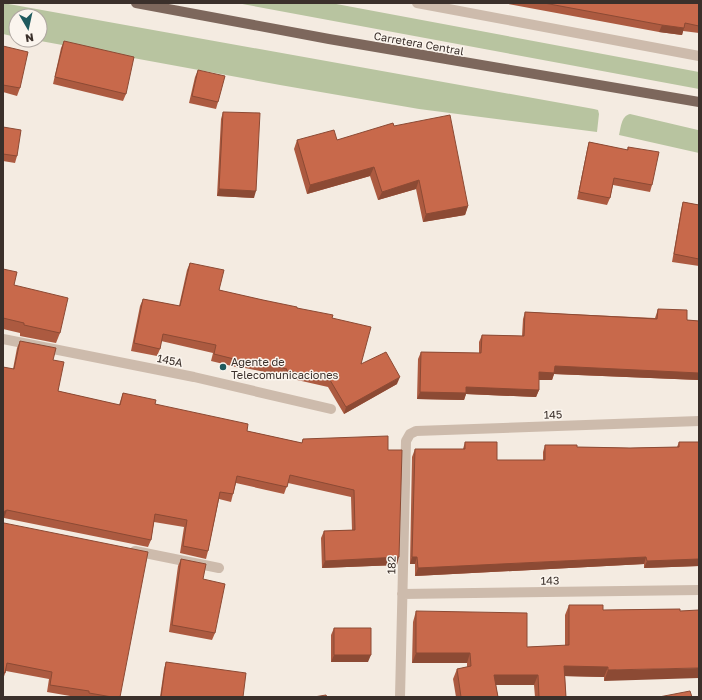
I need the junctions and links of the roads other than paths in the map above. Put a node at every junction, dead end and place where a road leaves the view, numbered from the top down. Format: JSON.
{"nodes":[{"id":1,"x":136,"y":3,"type":"edge"},
{"id":2,"x":417,"y":3,"type":"edge"},
{"id":3,"x":699,"y":56,"type":"edge"},
{"id":4,"x":699,"y":102,"type":"edge"},
{"id":5,"x":3,"y":339,"type":"edge"},
{"id":6,"x":331,"y":409,"type":"dead end"},
{"id":7,"x":699,"y":421,"type":"edge"},
{"id":8,"x":410,"y":434,"type":"joint"},
{"id":9,"x":126,"y":550,"type":"edge"},
{"id":10,"x":219,"y":568,"type":"dead end"},
{"id":11,"x":699,"y":590,"type":"edge"},
{"id":12,"x":402,"y":594,"type":"junction"},
{"id":13,"x":400,"y":697,"type":"edge"}],
"edges":[{"from":1,"to":4,"type":"main road","name":"Carretera Central"},
{"from":2,"to":3,"type":"street"},
{"from":5,"to":6,"type":"street","name":"145A"},
{"from":7,"to":8,"type":"street","name":"145"},
{"from":8,"to":12,"type":"street","name":"182"},
{"from":9,"to":10,"type":"street"},
{"from":11,"to":12,"type":"street","name":"143"},
{"from":12,"to":13,"type":"street","name":"182"}]}
